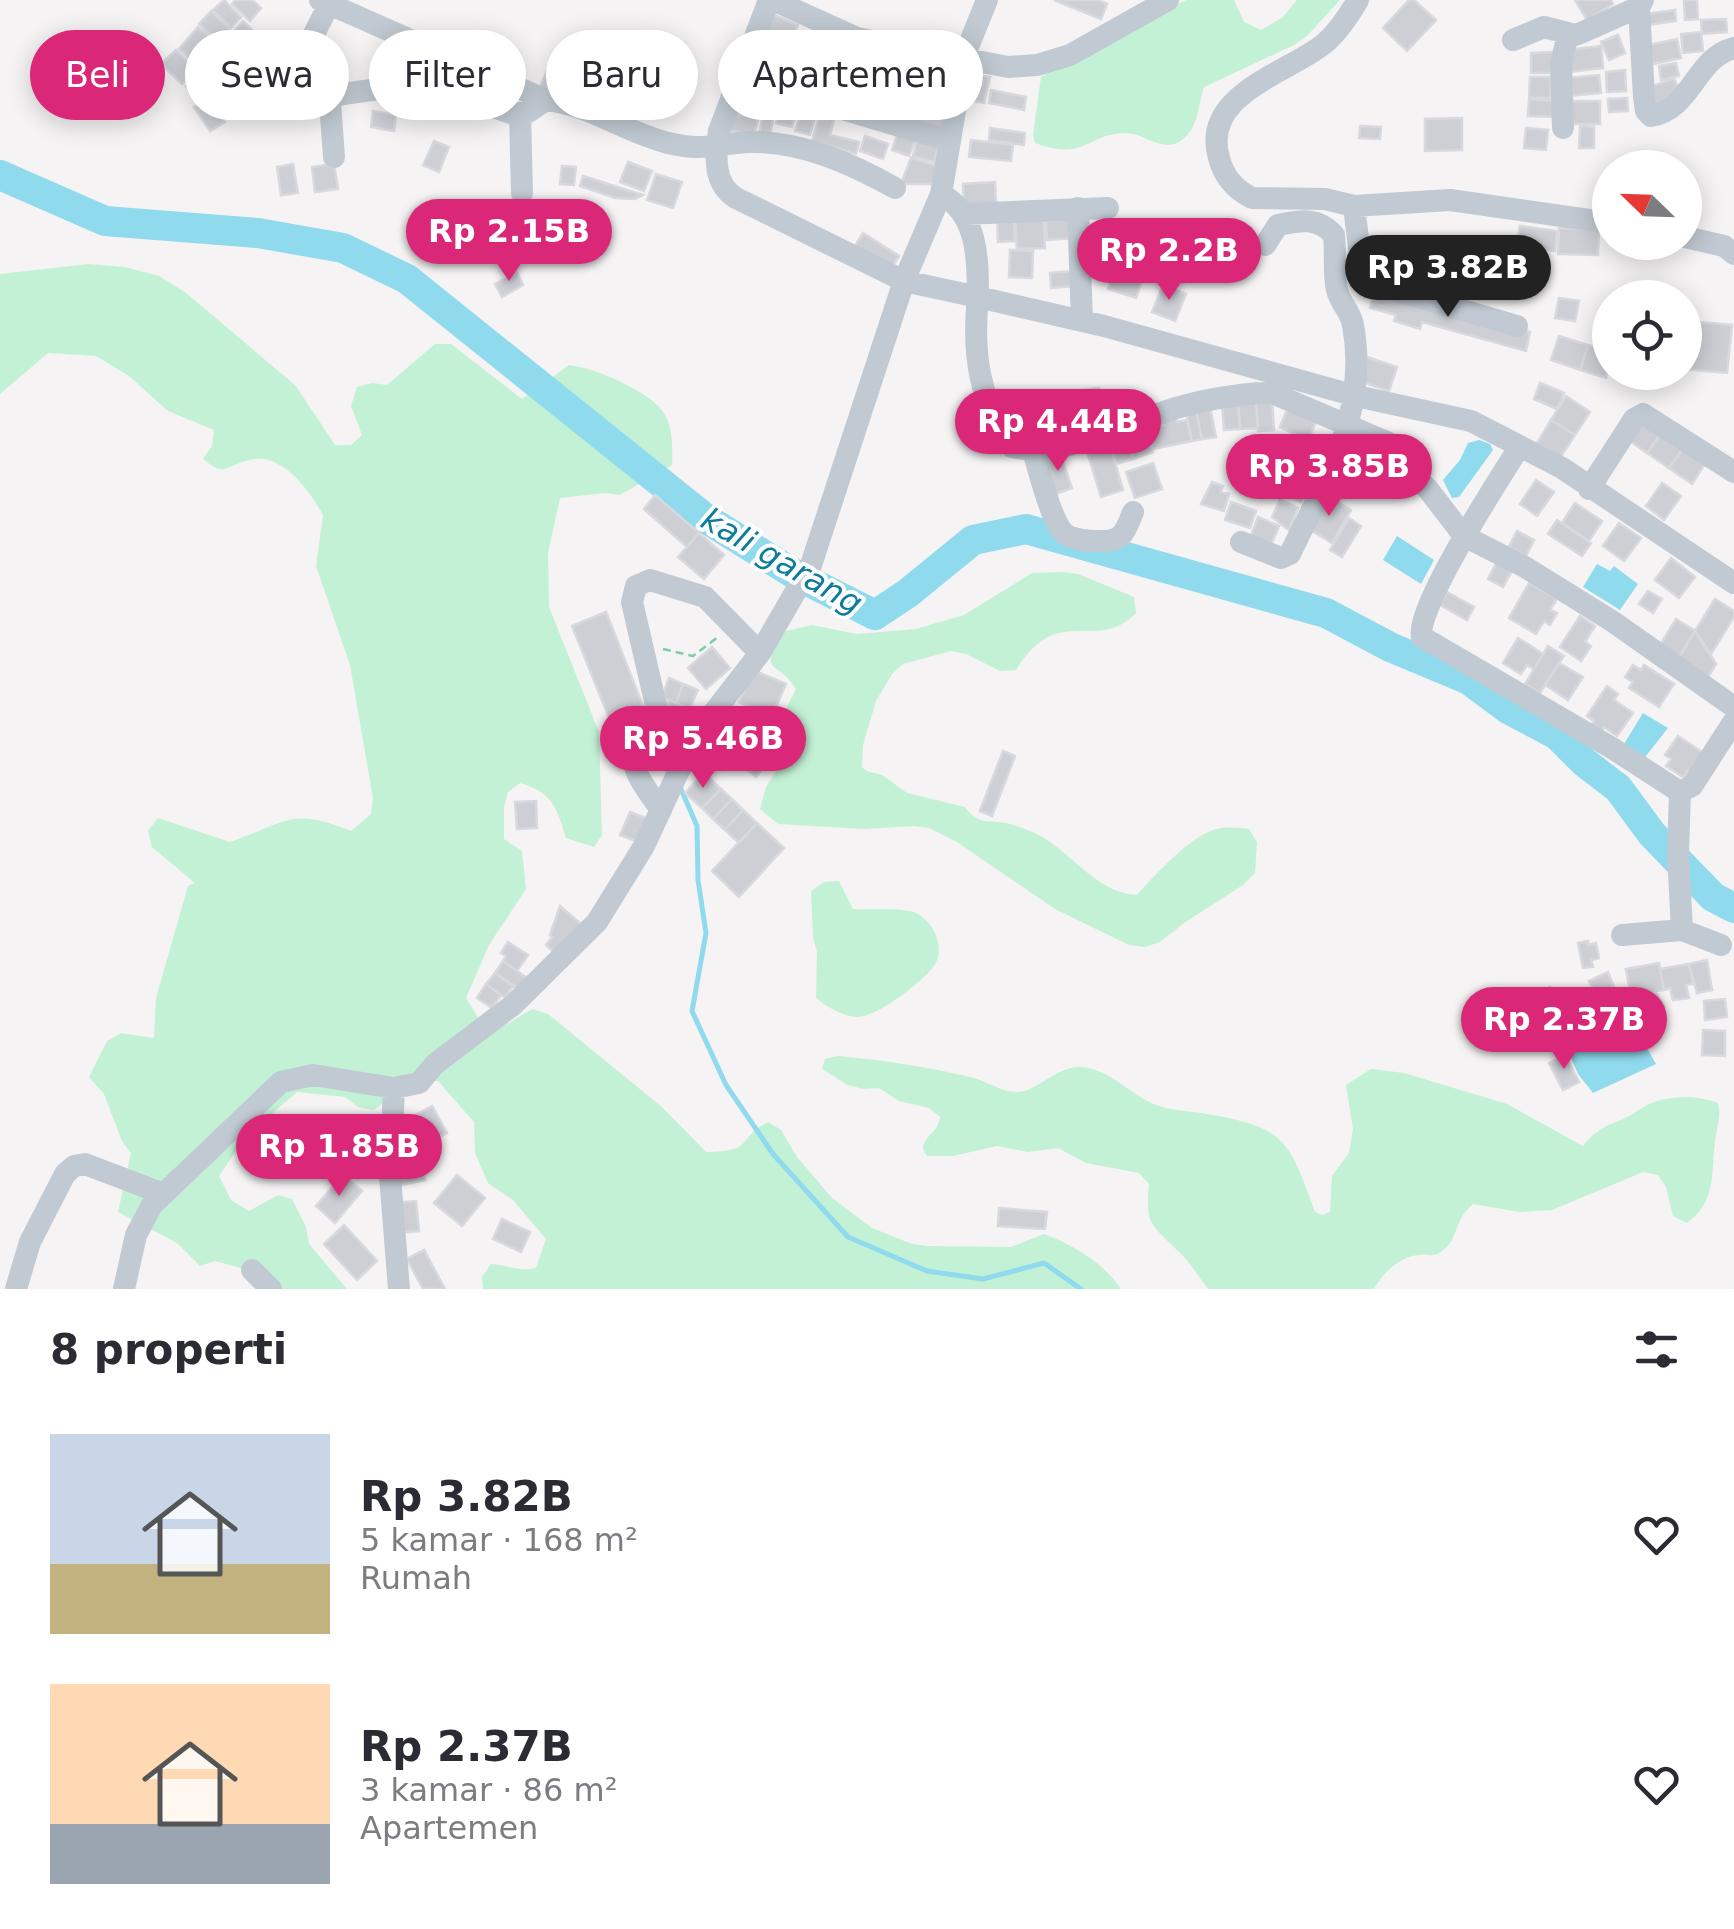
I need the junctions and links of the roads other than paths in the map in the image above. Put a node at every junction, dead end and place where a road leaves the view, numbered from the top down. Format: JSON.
{"nodes":[{"id":1,"x":771,"y":0,"type":"edge"},
{"id":2,"x":987,"y":0,"type":"edge"},
{"id":3,"x":1168,"y":0,"type":"edge"},
{"id":4,"x":1358,"y":0,"type":"edge"},
{"id":5,"x":324,"y":2,"type":"edge"},
{"id":6,"x":1641,"y":3,"type":"edge"},
{"id":7,"x":314,"y":30,"type":"edge"},
{"id":8,"x":758,"y":30,"type":"edge"},
{"id":9,"x":838,"y":30,"type":"edge"},
{"id":10,"x":975,"y":30,"type":"edge"},
{"id":11,"x":1568,"y":34,"type":"junction"},
{"id":12,"x":1513,"y":40,"type":"dead end"},
{"id":13,"x":1734,"y":48,"type":"edge"},
{"id":14,"x":983,"y":61,"type":"edge"},
{"id":15,"x":546,"y":100,"type":"joint"},
{"id":16,"x":526,"y":110,"type":"edge"},
{"id":17,"x":332,"y":120,"type":"edge"},
{"id":18,"x":520,"y":120,"type":"edge"},
{"id":19,"x":607,"y":120,"type":"edge"},
{"id":20,"x":724,"y":120,"type":"edge"},
{"id":21,"x":879,"y":120,"type":"edge"},
{"id":22,"x":953,"y":120,"type":"edge"},
{"id":23,"x":1563,"y":128,"type":"dead end"},
{"id":24,"x":950,"y":141,"type":"junction"},
{"id":25,"x":716,"y":146,"type":"junction"},
{"id":26,"x":334,"y":157,"type":"dead end"},
{"id":27,"x":895,"y":188,"type":"dead end"},
{"id":28,"x":522,"y":192,"type":"dead end"},
{"id":29,"x":941,"y":194,"type":"junction"},
{"id":30,"x":1354,"y":206,"type":"junction"},
{"id":31,"x":1078,"y":208,"type":"junction"},
{"id":32,"x":1108,"y":208,"type":"dead end"},
{"id":33,"x":964,"y":214,"type":"junction"},
{"id":34,"x":1592,"y":220,"type":"edge"},
{"id":35,"x":1702,"y":241,"type":"edge"},
{"id":36,"x":1264,"y":246,"type":"dead end"},
{"id":37,"x":1734,"y":254,"type":"edge"},
{"id":38,"x":904,"y":281,"type":"junction"},
{"id":39,"x":978,"y":297,"type":"junction"},
{"id":40,"x":1082,"y":320,"type":"junction"},
{"id":41,"x":1517,"y":326,"type":"dead end"},
{"id":42,"x":1356,"y":396,"type":"junction"},
{"id":43,"x":1350,"y":424,"type":"junction"},
{"id":44,"x":1520,"y":446,"type":"junction"},
{"id":45,"x":1279,"y":448,"type":"dead end"},
{"id":46,"x":1033,"y":451,"type":"junction"},
{"id":47,"x":1337,"y":457,"type":"junction"},
{"id":48,"x":1734,"y":472,"type":"edge"},
{"id":49,"x":1589,"y":489,"type":"junction"},
{"id":50,"x":1132,"y":512,"type":"dead end"},
{"id":51,"x":1464,"y":536,"type":"junction"},
{"id":52,"x":1241,"y":542,"type":"dead end"},
{"id":53,"x":1734,"y":583,"type":"edge"},
{"id":54,"x":751,"y":643,"type":"junction"},
{"id":55,"x":1734,"y":707,"type":"edge"},
{"id":56,"x":1734,"y":722,"type":"edge"},
{"id":57,"x":671,"y":789,"type":"junction"},
{"id":58,"x":1680,"y":792,"type":"junction"},
{"id":59,"x":1682,"y":930,"type":"junction"},
{"id":60,"x":1622,"y":935,"type":"dead end"},
{"id":61,"x":1721,"y":945,"type":"dead end"},
{"id":62,"x":394,"y":1088,"type":"junction"},
{"id":63,"x":160,"y":1193,"type":"junction"},
{"id":64,"x":252,"y":1270,"type":"dead end"},
{"id":65,"x":16,"y":1289,"type":"edge"},
{"id":66,"x":124,"y":1289,"type":"edge"},
{"id":67,"x":271,"y":1289,"type":"edge"},
{"id":68,"x":399,"y":1289,"type":"edge"}],
"edges":[{"from":1,"to":8,"type":"street"},
{"from":1,"to":9,"type":"street"},
{"from":2,"to":10,"type":"street"},
{"from":3,"to":14,"type":"street"},
{"from":4,"to":30,"type":"street"},
{"from":5,"to":7,"type":"street"},
{"from":5,"to":15,"type":"street"},
{"from":6,"to":11,"type":"street"},
{"from":6,"to":13,"type":"street"},
{"from":11,"to":12,"type":"street"},
{"from":11,"to":23,"type":"street"},
{"from":15,"to":16,"type":"street"},
{"from":17,"to":26,"type":"street"},
{"from":18,"to":28,"type":"street"},
{"from":19,"to":25,"type":"street"},
{"from":20,"to":25,"type":"street"},
{"from":21,"to":24,"type":"street"},
{"from":22,"to":24,"type":"street"},
{"from":24,"to":29,"type":"street"},
{"from":25,"to":27,"type":"street"},
{"from":25,"to":38,"type":"street"},
{"from":29,"to":33,"type":"street"},
{"from":29,"to":38,"type":"street"},
{"from":30,"to":34,"type":"street"},
{"from":30,"to":41,"type":"street"},
{"from":31,"to":32,"type":"street"},
{"from":31,"to":33,"type":"street"},
{"from":31,"to":40,"type":"street"},
{"from":33,"to":39,"type":"street"},
{"from":35,"to":37,"type":"street"},
{"from":36,"to":42,"type":"street"},
{"from":38,"to":39,"type":"street"},
{"from":38,"to":54,"type":"street"},
{"from":39,"to":40,"type":"street"},
{"from":39,"to":46,"type":"street"},
{"from":40,"to":42,"type":"street"},
{"from":42,"to":43,"type":"street"},
{"from":42,"to":44,"type":"street"},
{"from":43,"to":46,"type":"street"},
{"from":43,"to":47,"type":"street"},
{"from":43,"to":51,"type":"street"},
{"from":44,"to":49,"type":"street"},
{"from":44,"to":51,"type":"street"},
{"from":45,"to":47,"type":"street"},
{"from":46,"to":50,"type":"street"},
{"from":47,"to":52,"type":"street"},
{"from":48,"to":49,"type":"street"},
{"from":49,"to":53,"type":"street"},
{"from":51,"to":55,"type":"street"},
{"from":51,"to":58,"type":"street"},
{"from":54,"to":57,"type":"street"},
{"from":54,"to":57,"type":"street"},
{"from":56,"to":58,"type":"street"},
{"from":57,"to":62,"type":"street"},
{"from":58,"to":59,"type":"street"},
{"from":59,"to":60,"type":"street"},
{"from":59,"to":61,"type":"street"},
{"from":62,"to":63,"type":"street"},
{"from":62,"to":68,"type":"street"},
{"from":63,"to":65,"type":"street"},
{"from":63,"to":66,"type":"street"},
{"from":64,"to":67,"type":"street"}]}
